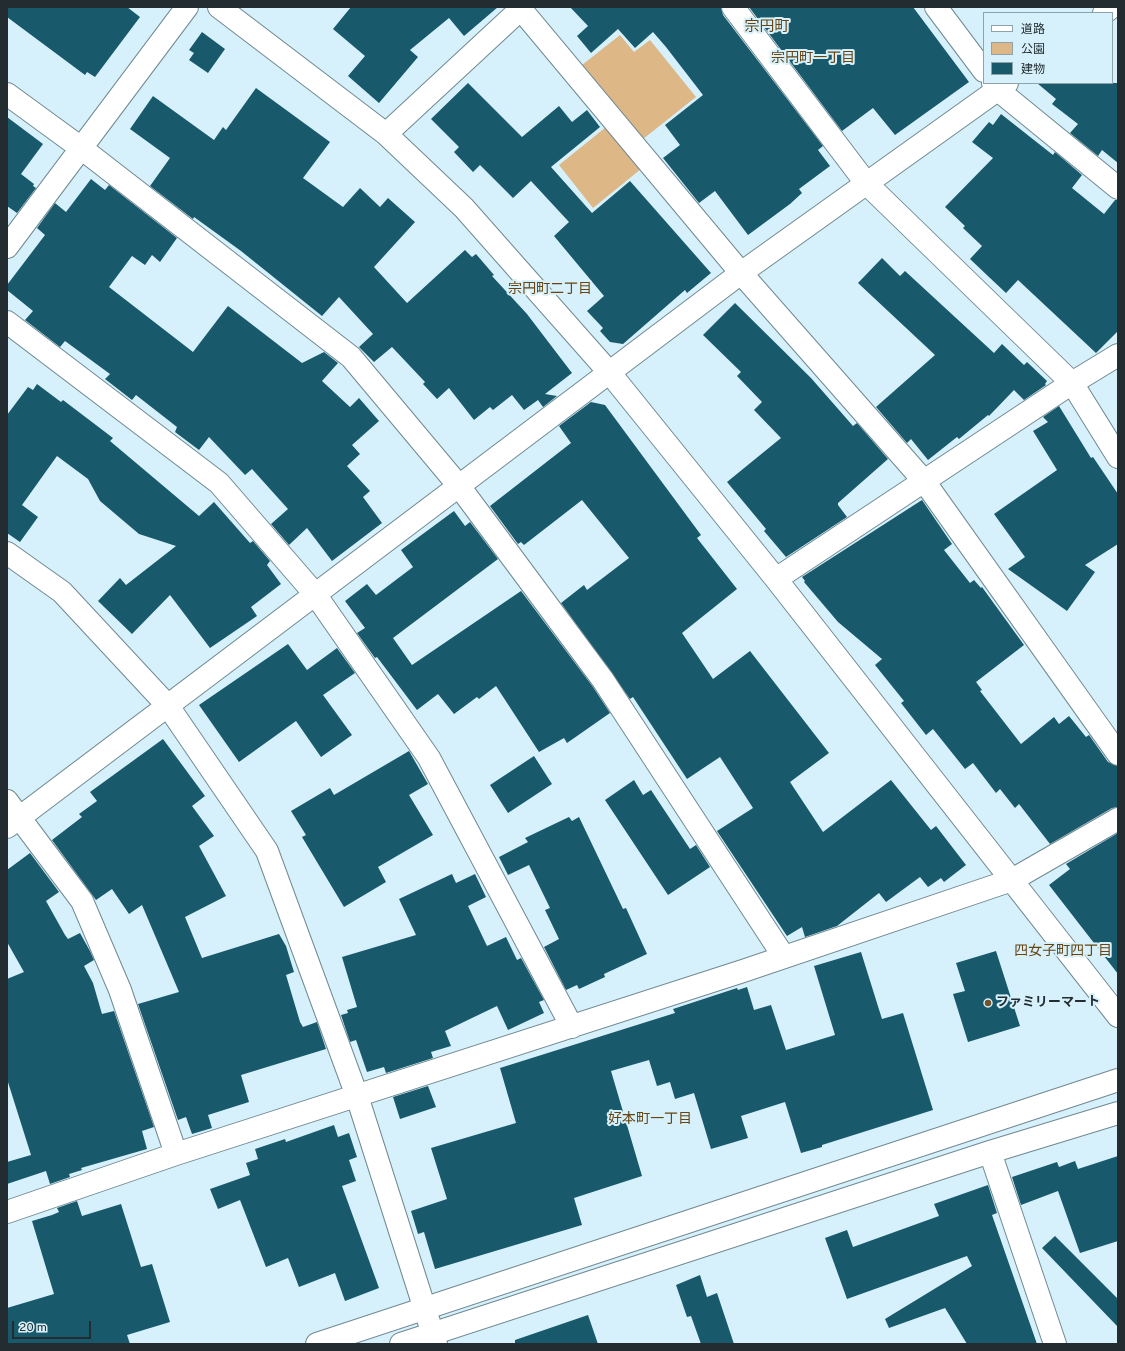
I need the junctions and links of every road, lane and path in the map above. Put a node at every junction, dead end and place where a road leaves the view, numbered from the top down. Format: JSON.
{"nodes":[{"id":1,"x":187,"y":7,"type":"edge"},
{"id":2,"x":219,"y":7,"type":"edge"},
{"id":3,"x":734,"y":7,"type":"edge"},
{"id":4,"x":936,"y":7,"type":"edge"},
{"id":5,"x":521,"y":8,"type":"edge"},
{"id":6,"x":983,"y":70,"type":"edge"},
{"id":7,"x":999,"y":85,"type":"edge"},
{"id":8,"x":7,"y":94,"type":"edge"},
{"id":9,"x":386,"y":134,"type":"junction"},
{"id":10,"x":81,"y":148,"type":"junction"},
{"id":11,"x":866,"y":182,"type":"junction"},
{"id":12,"x":1118,"y":188,"type":"edge"},
{"id":13,"x":7,"y":247,"type":"edge"},
{"id":14,"x":741,"y":273,"type":"junction"},
{"id":15,"x":7,"y":322,"type":"edge"},
{"id":16,"x":1118,"y":355,"type":"edge"},
{"id":17,"x":609,"y":372,"type":"junction"},
{"id":18,"x":1072,"y":383,"type":"junction"},
{"id":19,"x":1118,"y":457,"type":"edge"},
{"id":20,"x":924,"y":482,"type":"junction"},
{"id":21,"x":459,"y":486,"type":"junction"},
{"id":22,"x":7,"y":553,"type":"edge"},
{"id":23,"x":776,"y":579,"type":"junction"},
{"id":24,"x":314,"y":594,"type":"junction"},
{"id":25,"x":168,"y":706,"type":"junction"},
{"id":26,"x":1118,"y":754,"type":"edge"},
{"id":27,"x":12,"y":815,"type":"edge"},
{"id":28,"x":1118,"y":819,"type":"edge"},
{"id":29,"x":1012,"y":880,"type":"junction"},
{"id":30,"x":784,"y":957,"type":"junction"},
{"id":31,"x":1118,"y":1016,"type":"edge"},
{"id":32,"x":572,"y":1027,"type":"junction"},
{"id":33,"x":1118,"y":1080,"type":"edge"},
{"id":34,"x":357,"y":1096,"type":"junction"},
{"id":35,"x":1118,"y":1112,"type":"edge"},
{"id":36,"x":990,"y":1152,"type":"junction"},
{"id":37,"x":176,"y":1154,"type":"junction"},
{"id":38,"x":7,"y":1212,"type":"edge"},
{"id":39,"x":426,"y":1308,"type":"junction"},
{"id":40,"x":434,"y":1339,"type":"edge"},
{"id":41,"x":317,"y":1344,"type":"edge"},
{"id":42,"x":401,"y":1344,"type":"edge"},
{"id":43,"x":1055,"y":1344,"type":"edge"}],
"edges":[{"from":1,"to":10,"type":"street"},
{"from":2,"to":9,"type":"street"},
{"from":3,"to":11,"type":"street"},
{"from":4,"to":6,"type":"street"},
{"from":5,"to":9,"type":"street"},
{"from":5,"to":14,"type":"street"},
{"from":7,"to":11,"type":"street"},
{"from":7,"to":12,"type":"street"},
{"from":8,"to":10,"type":"street"},
{"from":9,"to":17,"type":"street"},
{"from":10,"to":13,"type":"street"},
{"from":10,"to":21,"type":"street"},
{"from":11,"to":14,"type":"street"},
{"from":11,"to":18,"type":"street"},
{"from":14,"to":17,"type":"street"},
{"from":14,"to":20,"type":"street"},
{"from":15,"to":24,"type":"street"},
{"from":16,"to":18,"type":"street"},
{"from":17,"to":21,"type":"street"},
{"from":17,"to":23,"type":"street"},
{"from":18,"to":19,"type":"street"},
{"from":18,"to":20,"type":"street"},
{"from":20,"to":23,"type":"street"},
{"from":20,"to":26,"type":"street"},
{"from":21,"to":24,"type":"street"},
{"from":21,"to":30,"type":"street"},
{"from":22,"to":25,"type":"street"},
{"from":23,"to":29,"type":"street"},
{"from":24,"to":25,"type":"street"},
{"from":24,"to":32,"type":"street"},
{"from":25,"to":27,"type":"street"},
{"from":25,"to":34,"type":"street"},
{"from":27,"to":37,"type":"street"},
{"from":28,"to":29,"type":"street"},
{"from":29,"to":30,"type":"street"},
{"from":29,"to":31,"type":"street"},
{"from":30,"to":32,"type":"street"},
{"from":32,"to":34,"type":"street"},
{"from":33,"to":39,"type":"street"},
{"from":34,"to":37,"type":"street"},
{"from":34,"to":39,"type":"street"},
{"from":35,"to":36,"type":"street"},
{"from":36,"to":40,"type":"street"},
{"from":36,"to":43,"type":"street"},
{"from":37,"to":38,"type":"street"},
{"from":39,"to":40,"type":"street"},
{"from":39,"to":41,"type":"street"},
{"from":40,"to":42,"type":"street"}]}
